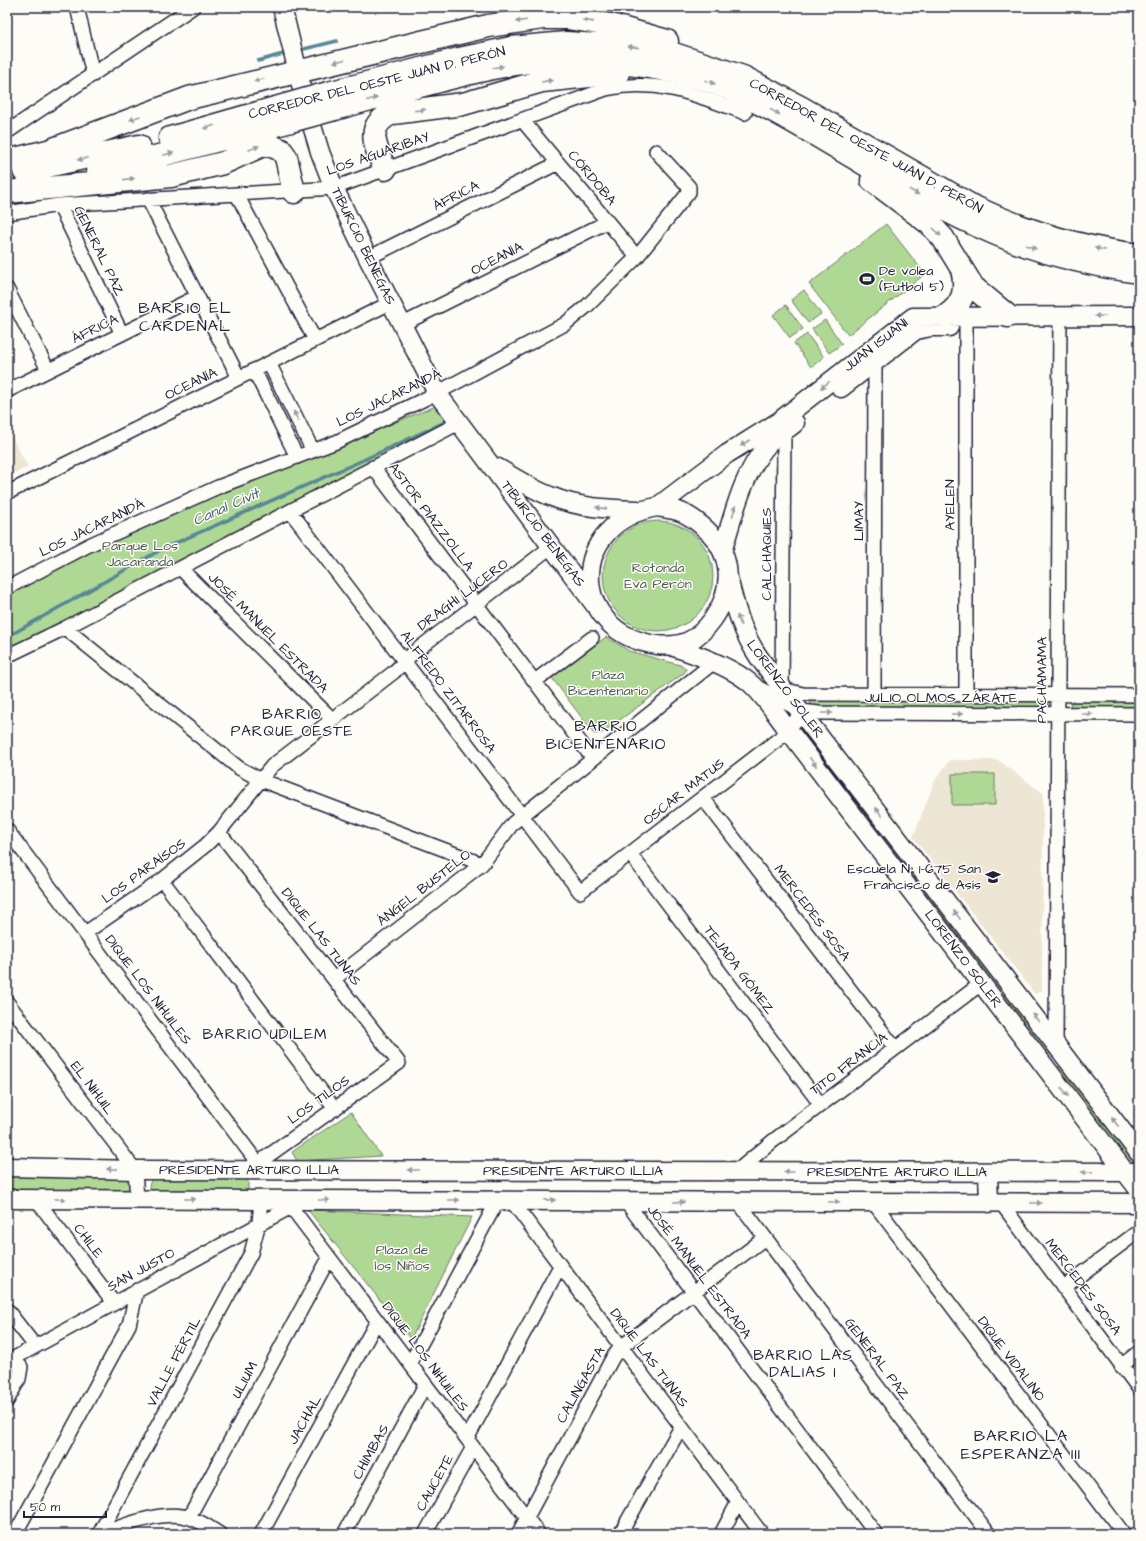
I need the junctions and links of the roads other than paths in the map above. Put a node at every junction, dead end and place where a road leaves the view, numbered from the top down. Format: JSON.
{"nodes":[{"id":1,"x":76,"y":7,"type":"edge"},
{"id":2,"x":282,"y":7,"type":"edge"},
{"id":3,"x":185,"y":9,"type":"edge"},
{"id":4,"x":297,"y":71,"type":"junction"},
{"id":5,"x":93,"y":75,"type":"junction"},
{"id":6,"x":688,"y":75,"type":"junction"},
{"id":7,"x":743,"y":77,"type":"junction"},
{"id":8,"x":754,"y":100,"type":"junction"},
{"id":9,"x":331,"y":101,"type":"junction"},
{"id":10,"x":289,"y":113,"type":"junction"},
{"id":11,"x":799,"y":115,"type":"junction"},
{"id":12,"x":522,"y":120,"type":"junction"},
{"id":13,"x":7,"y":132,"type":"edge"},
{"id":14,"x":820,"y":138,"type":"junction"},
{"id":15,"x":656,"y":151,"type":"dead end"},
{"id":16,"x":7,"y":161,"type":"edge"},
{"id":17,"x":558,"y":163,"type":"junction"},
{"id":18,"x":385,"y":169,"type":"junction"},
{"id":19,"x":7,"y":175,"type":"edge"},
{"id":20,"x":334,"y":188,"type":"junction"},
{"id":21,"x":7,"y":192,"type":"edge"},
{"id":22,"x":294,"y":192,"type":"junction"},
{"id":23,"x":237,"y":194,"type":"junction"},
{"id":24,"x":148,"y":199,"type":"junction"},
{"id":25,"x":58,"y":205,"type":"junction"},
{"id":26,"x":7,"y":213,"type":"edge"},
{"id":27,"x":608,"y":222,"type":"junction"},
{"id":28,"x":1139,"y":255,"type":"edge"},
{"id":29,"x":637,"y":257,"type":"junction"},
{"id":30,"x":368,"y":258,"type":"junction"},
{"id":31,"x":961,"y":266,"type":"junction"},
{"id":32,"x":1139,"y":272,"type":"edge"},
{"id":33,"x":7,"y":289,"type":"edge"},
{"id":34,"x":196,"y":297,"type":"junction"},
{"id":35,"x":390,"y":303,"type":"junction"},
{"id":36,"x":1008,"y":316,"type":"junction"},
{"id":37,"x":1139,"y":316,"type":"edge"},
{"id":38,"x":959,"y":320,"type":"junction"},
{"id":39,"x":1060,"y":322,"type":"junction"},
{"id":40,"x":402,"y":325,"type":"junction"},
{"id":41,"x":1027,"y":328,"type":"junction"},
{"id":42,"x":1139,"y":328,"type":"edge"},
{"id":43,"x":122,"y":334,"type":"junction"},
{"id":44,"x":315,"y":340,"type":"junction"},
{"id":45,"x":872,"y":356,"type":"junction"},
{"id":46,"x":269,"y":363,"type":"junction"},
{"id":47,"x":48,"y":370,"type":"junction"},
{"id":48,"x":254,"y":370,"type":"junction"},
{"id":49,"x":239,"y":378,"type":"junction"},
{"id":50,"x":7,"y":390,"type":"edge"},
{"id":51,"x":437,"y":393,"type":"junction"},
{"id":52,"x":454,"y":417,"type":"junction"},
{"id":53,"x":781,"y":427,"type":"junction"},
{"id":54,"x":313,"y":451,"type":"junction"},
{"id":55,"x":296,"y":457,"type":"junction"},
{"id":56,"x":491,"y":464,"type":"junction"},
{"id":57,"x":373,"y":467,"type":"junction"},
{"id":58,"x":7,"y":493,"type":"edge"},
{"id":59,"x":649,"y":508,"type":"junction"},
{"id":60,"x":290,"y":512,"type":"junction"},
{"id":61,"x":552,"y":546,"type":"junction"},
{"id":62,"x":723,"y":549,"type":"junction"},
{"id":63,"x":181,"y":568,"type":"junction"},
{"id":64,"x":728,"y":577,"type":"junction"},
{"id":65,"x":7,"y":588,"type":"edge"},
{"id":66,"x":595,"y":604,"type":"junction"},
{"id":67,"x":477,"y":605,"type":"junction"},
{"id":68,"x":65,"y":628,"type":"junction"},
{"id":69,"x":592,"y":638,"type":"dead end"},
{"id":70,"x":674,"y":647,"type":"junction"},
{"id":71,"x":7,"y":656,"type":"edge"},
{"id":72,"x":404,"y":661,"type":"junction"},
{"id":73,"x":713,"y":662,"type":"junction"},
{"id":74,"x":535,"y":681,"type":"junction"},
{"id":75,"x":751,"y":684,"type":"junction"},
{"id":76,"x":782,"y":688,"type":"junction"},
{"id":77,"x":874,"y":694,"type":"junction"},
{"id":78,"x":966,"y":695,"type":"junction"},
{"id":79,"x":1139,"y":695,"type":"edge"},
{"id":80,"x":1058,"y":696,"type":"junction"},
{"id":81,"x":802,"y":711,"type":"junction"},
{"id":82,"x":1058,"y":714,"type":"junction"},
{"id":83,"x":1139,"y":714,"type":"edge"},
{"id":84,"x":332,"y":719,"type":"junction"},
{"id":85,"x":789,"y":731,"type":"junction"},
{"id":86,"x":593,"y":758,"type":"junction"},
{"id":87,"x":261,"y":780,"type":"junction"},
{"id":88,"x":703,"y":798,"type":"junction"},
{"id":89,"x":522,"y":815,"type":"junction"},
{"id":90,"x":7,"y":830,"type":"edge"},
{"id":91,"x":219,"y":832,"type":"junction"},
{"id":92,"x":631,"y":855,"type":"junction"},
{"id":93,"x":482,"y":864,"type":"junction"},
{"id":94,"x":162,"y":880,"type":"junction"},
{"id":95,"x":580,"y":892,"type":"joint"},
{"id":96,"x":85,"y":933,"type":"junction"},
{"id":97,"x":334,"y":979,"type":"junction"},
{"id":98,"x":982,"y":983,"type":"junction"},
{"id":99,"x":7,"y":1002,"type":"edge"},
{"id":100,"x":895,"y":1048,"type":"junction"},
{"id":101,"x":1059,"y":1048,"type":"junction"},
{"id":102,"x":399,"y":1063,"type":"joint"},
{"id":103,"x":1047,"y":1068,"type":"junction"},
{"id":104,"x":821,"y":1105,"type":"junction"},
{"id":105,"x":335,"y":1108,"type":"junction"},
{"id":106,"x":1139,"y":1153,"type":"edge"},
{"id":107,"x":9,"y":1165,"type":"edge"},
{"id":108,"x":261,"y":1167,"type":"junction"},
{"id":109,"x":135,"y":1170,"type":"junction"},
{"id":110,"x":373,"y":1170,"type":"junction"},
{"id":111,"x":737,"y":1171,"type":"junction"},
{"id":112,"x":988,"y":1172,"type":"junction"},
{"id":113,"x":1132,"y":1172,"type":"edge"},
{"id":114,"x":1139,"y":1190,"type":"edge"},
{"id":115,"x":36,"y":1198,"type":"junction"},
{"id":116,"x":7,"y":1199,"type":"edge"},
{"id":117,"x":137,"y":1199,"type":"junction"},
{"id":118,"x":261,"y":1199,"type":"junction"},
{"id":119,"x":374,"y":1200,"type":"junction"},
{"id":120,"x":505,"y":1200,"type":"junction"},
{"id":121,"x":626,"y":1202,"type":"junction"},
{"id":122,"x":873,"y":1202,"type":"junction"},
{"id":123,"x":288,"y":1203,"type":"junction"},
{"id":124,"x":739,"y":1203,"type":"junction"},
{"id":125,"x":995,"y":1203,"type":"junction"},
{"id":126,"x":1139,"y":1203,"type":"edge"},
{"id":127,"x":259,"y":1223,"type":"junction"},
{"id":128,"x":1139,"y":1231,"type":"edge"},
{"id":129,"x":765,"y":1238,"type":"junction"},
{"id":130,"x":329,"y":1258,"type":"junction"},
{"id":131,"x":560,"y":1266,"type":"junction"},
{"id":132,"x":1063,"y":1288,"type":"junction"},
{"id":133,"x":137,"y":1290,"type":"junction"},
{"id":134,"x":694,"y":1292,"type":"junction"},
{"id":135,"x":114,"y":1303,"type":"junction"},
{"id":136,"x":7,"y":1310,"type":"edge"},
{"id":137,"x":378,"y":1322,"type":"junction"},
{"id":138,"x":35,"y":1346,"type":"junction"},
{"id":139,"x":621,"y":1347,"type":"junction"},
{"id":140,"x":1139,"y":1352,"type":"edge"},
{"id":141,"x":10,"y":1360,"type":"edge"},
{"id":142,"x":410,"y":1364,"type":"junction"},
{"id":143,"x":1121,"y":1366,"type":"junction"},
{"id":144,"x":425,"y":1384,"type":"junction"},
{"id":145,"x":1139,"y":1390,"type":"edge"},
{"id":146,"x":7,"y":1401,"type":"edge"},
{"id":147,"x":681,"y":1427,"type":"junction"},
{"id":148,"x":470,"y":1443,"type":"junction"},
{"id":149,"x":738,"y":1502,"type":"junction"},
{"id":150,"x":189,"y":1517,"type":"junction"},
{"id":151,"x":526,"y":1518,"type":"junction"},
{"id":152,"x":15,"y":1534,"type":"edge"},
{"id":153,"x":100,"y":1534,"type":"edge"},
{"id":154,"x":220,"y":1534,"type":"edge"},
{"id":155,"x":261,"y":1534,"type":"edge"},
{"id":156,"x":344,"y":1534,"type":"edge"},
{"id":157,"x":425,"y":1534,"type":"edge"},
{"id":158,"x":518,"y":1534,"type":"edge"},
{"id":159,"x":539,"y":1534,"type":"edge"},
{"id":160,"x":620,"y":1534,"type":"edge"},
{"id":161,"x":721,"y":1534,"type":"edge"},
{"id":162,"x":762,"y":1534,"type":"edge"},
{"id":163,"x":876,"y":1534,"type":"edge"},
{"id":164,"x":989,"y":1534,"type":"edge"},
{"id":165,"x":1124,"y":1534,"type":"edge"}],
"edges":[{"from":1,"to":5,"type":"street"},
{"from":2,"to":4,"type":"street","name":"TIBURCIO BENEGAS"},
{"from":3,"to":5,"type":"street"},
{"from":7,"to":4,"type":"highway","one_way":true},
{"from":4,"to":16,"type":"highway","one_way":true},
{"from":4,"to":20,"type":"street","name":"TIBURCIO BENEGAS"},
{"from":5,"to":13,"type":"street"},
{"from":6,"to":8,"type":"highway","name":"CORREDOR DEL OESTE JUAN D. PERÓN","one_way":true},
{"from":9,"to":6,"type":"highway","name":"CORREDOR DEL OESTE JUAN D. PERÓN","one_way":true},
{"from":18,"to":6,"type":"highway","one_way":true},
{"from":7,"to":8,"type":"highway","name":"CORREDOR DEL OESTE JUAN D. PERÓN"},
{"from":7,"to":9,"type":"highway","name":"CORREDOR DEL OESTE JUAN D. PERÓN","one_way":true},
{"from":8,"to":11,"type":"highway","name":"CORREDOR DEL OESTE JUAN D. PERÓN"},
{"from":8,"to":12,"type":"street","name":"LOS AGUARIBAY"},
{"from":9,"to":10,"type":"highway","name":"CORREDOR DEL OESTE JUAN D. PERÓN","bridge":true},
{"from":10,"to":19,"type":"highway","name":"CORREDOR DEL OESTE JUAN D. PERÓN","one_way":true},
{"from":21,"to":10,"type":"highway","name":"CORREDOR DEL OESTE JUAN D. PERÓN","one_way":true},
{"from":11,"to":14,"type":"highway","name":"CORREDOR DEL OESTE JUAN D. PERÓN"},
{"from":28,"to":11,"type":"highway","name":"CORREDOR DEL OESTE JUAN D. PERÓN","one_way":true},
{"from":12,"to":17,"type":"street","name":"CÓRDOBA"},
{"from":12,"to":18,"type":"street","name":"LOS AGUARIBAY"},
{"from":14,"to":31,"type":"highway","one_way":true},
{"from":14,"to":32,"type":"highway","name":"CORREDOR DEL OESTE JUAN D. PERÓN","one_way":true},
{"from":15,"to":29,"type":"street","name":"LOS JACARANDÁ"},
{"from":17,"to":27,"type":"street","name":"CÓRDOBA"},
{"from":17,"to":30,"type":"street","name":"ÁFRICA"},
{"from":18,"to":20,"type":"street","name":"LOS AGUARIBAY"},
{"from":20,"to":22,"type":"street","name":"LOS AGUARIBAY"},
{"from":20,"to":30,"type":"street","name":"TIBURCIO BENEGAS"},
{"from":21,"to":22,"type":"highway","one_way":true},
{"from":22,"to":23,"type":"street","name":"LOS AGUARIBAY"},
{"from":23,"to":24,"type":"street","name":"LOS AGUARIBAY"},
{"from":23,"to":44,"type":"street"},
{"from":24,"to":25,"type":"street","name":"LOS AGUARIBAY"},
{"from":24,"to":34,"type":"street"},
{"from":25,"to":26,"type":"street","name":"LOS AGUARIBAY"},
{"from":25,"to":43,"type":"street","name":"GENERAL PAZ"},
{"from":27,"to":29,"type":"street","name":"CÓRDOBA"},
{"from":27,"to":40,"type":"street","name":"OCEANÍA"},
{"from":29,"to":51,"type":"street","name":"LOS JACARANDÁ"},
{"from":30,"to":35,"type":"street","name":"TIBURCIO BENEGAS"},
{"from":31,"to":36,"type":"highway"},
{"from":31,"to":38,"type":"highway"},
{"from":33,"to":47,"type":"street"},
{"from":34,"to":43,"type":"street","name":"ÁFRICA"},
{"from":34,"to":49,"type":"street"},
{"from":35,"to":40,"type":"street","name":"TIBURCIO BENEGAS"},
{"from":35,"to":44,"type":"street","name":"OCEANÍA"},
{"from":36,"to":38,"type":"street","name":"JUAN ISUANI"},
{"from":36,"to":39,"type":"street","name":"JUAN ISUANI"},
{"from":36,"to":41,"type":"street"},
{"from":37,"to":39,"type":"street","name":"JUAN ISUANI","one_way":true},
{"from":38,"to":41,"type":"street","name":"JUAN ISUANI"},
{"from":38,"to":45,"type":"street","name":"JUAN ISUANI"},
{"from":38,"to":45,"type":"street","name":"JUAN ISUANI"},
{"from":38,"to":78,"type":"street","name":"AYELEN"},
{"from":39,"to":41,"type":"street","name":"JUAN ISUANI"},
{"from":39,"to":42,"type":"street","name":"JUAN ISUANI"},
{"from":39,"to":80,"type":"street","name":"PACHAMAMA"},
{"from":40,"to":51,"type":"street","name":"TIBURCIO BENEGAS"},
{"from":43,"to":47,"type":"street","name":"ÁFRICA"},
{"from":44,"to":46,"type":"street","name":"OCEANÍA"},
{"from":45,"to":53,"type":"street","name":"JUAN ISUANI"},
{"from":45,"to":77,"type":"street","name":"LIMAY"},
{"from":46,"to":48,"type":"street","name":"OCEANÍA"},
{"from":54,"to":46,"type":"street","one_way":true},
{"from":47,"to":50,"type":"street","name":"ÁFRICA"},
{"from":48,"to":49,"type":"street","name":"OCEANÍA"},
{"from":48,"to":55,"type":"street"},
{"from":49,"to":58,"type":"street","name":"OCEANÍA"},
{"from":51,"to":52,"type":"street","name":"TIBURCIO BENEGAS"},
{"from":51,"to":54,"type":"street","name":"LOS JACARANDÁ"},
{"from":52,"to":56,"type":"street","name":"TIBURCIO BENEGAS"},
{"from":52,"to":57,"type":"street"},
{"from":53,"to":59,"type":"street","name":"JUAN ISUANI","one_way":true},
{"from":62,"to":53,"type":"street","name":"JUAN ISUANI","one_way":true},
{"from":53,"to":76,"type":"street","name":"CALCHAQUIES"},
{"from":54,"to":55,"type":"street","name":"LOS JACARANDÁ"},
{"from":55,"to":65,"type":"street","name":"LOS JACARANDÁ"},
{"from":59,"to":56,"type":"street","name":"TIBURCIO BENEGAS","one_way":true},
{"from":56,"to":61,"type":"street","name":"TIBURCIO BENEGAS"},
{"from":57,"to":60,"type":"street"},
{"from":57,"to":67,"type":"street","name":"ASTOR PIAZZOLLA"},
{"from":59,"to":62,"type":"street"},
{"from":59,"to":66,"type":"street"},
{"from":60,"to":63,"type":"street"},
{"from":60,"to":72,"type":"street","name":"ALFREDO ZITARROSA"},
{"from":61,"to":66,"type":"street","name":"TIBURCIO BENEGAS"},
{"from":61,"to":67,"type":"street","name":"DRAGHI LUCERO"},
{"from":62,"to":64,"type":"street"},
{"from":63,"to":68,"type":"street"},
{"from":63,"to":84,"type":"street","name":"JOSÉ MANUEL ESTRADA"},
{"from":64,"to":70,"type":"street"},
{"from":76,"to":64,"type":"street","name":"LORENZO SOLER","one_way":true},
{"from":66,"to":70,"type":"street"},
{"from":67,"to":72,"type":"street","name":"DRAGHI LUCERO"},
{"from":67,"to":74,"type":"street","name":"ASTOR PIAZZOLLA"},
{"from":68,"to":71,"type":"street"},
{"from":68,"to":87,"type":"street"},
{"from":69,"to":74,"type":"street"},
{"from":70,"to":73,"type":"street","name":"LORENZO SOLER"},
{"from":72,"to":84,"type":"street","name":"DRAGHI LUCERO"},
{"from":72,"to":89,"type":"street","name":"ALFREDO ZITARROSA"},
{"from":73,"to":75,"type":"street","name":"LORENZO SOLER"},
{"from":73,"to":86,"type":"street","name":"ÁNGEL BUSTELO"},
{"from":74,"to":86,"type":"street","name":"ASTOR PIAZZOLLA"},
{"from":75,"to":81,"type":"street","name":"JULIO OLMOS ZÁRATE"},
{"from":75,"to":85,"type":"street","name":"LORENZO SOLER"},
{"from":76,"to":77,"type":"street","name":"JULIO OLMOS ZÁRATE"},
{"from":76,"to":81,"type":"street","name":"LORENZO SOLER"},
{"from":77,"to":78,"type":"street","name":"JULIO OLMOS ZÁRATE"},
{"from":78,"to":80,"type":"street","name":"JULIO OLMOS ZÁRATE"},
{"from":79,"to":80,"type":"street","name":"JULIO OLMOS ZÁRATE"},
{"from":80,"to":82,"type":"street","name":"PACHAMAMA"},
{"from":81,"to":82,"type":"street","name":"JULIO OLMOS ZÁRATE","one_way":true},
{"from":81,"to":85,"type":"street","name":"OSCAR MATUS"},
{"from":101,"to":81,"type":"street","name":"LORENZO SOLER","one_way":true},
{"from":82,"to":83,"type":"street","name":"JULIO OLMOS ZÁRATE","one_way":true},
{"from":82,"to":101,"type":"street","name":"PACHAMAMA"},
{"from":84,"to":87,"type":"street","name":"DRAGHI LUCERO"},
{"from":85,"to":88,"type":"street","name":"OSCAR MATUS"},
{"from":85,"to":98,"type":"street","name":"LORENZO SOLER","one_way":true},
{"from":86,"to":89,"type":"street","name":"ÁNGEL BUSTELO"},
{"from":87,"to":91,"type":"street","name":"DRAGHI LUCERO"},
{"from":87,"to":93,"type":"street"},
{"from":88,"to":92,"type":"street","name":"OSCAR MATUS"},
{"from":88,"to":100,"type":"street","name":"MERCEDES SOSA"},
{"from":89,"to":93,"type":"street","name":"ÁNGEL BUSTELO"},
{"from":89,"to":95,"type":"street","name":"ALFREDO ZITARROSA"},
{"from":90,"to":96,"type":"street","name":"DIQUE LOS NIHUILES"},
{"from":91,"to":94,"type":"street","name":"LOS PARAÍSOS"},
{"from":91,"to":97,"type":"street","name":"DIQUE LAS TUNAS"},
{"from":92,"to":95,"type":"street","name":"OSCAR MATUS"},
{"from":92,"to":104,"type":"street","name":"TEJADA GÓMEZ"},
{"from":93,"to":97,"type":"street","name":"ÁNGEL BUSTELO"},
{"from":94,"to":96,"type":"street","name":"LOS PARAÍSOS"},
{"from":94,"to":105,"type":"street"},
{"from":96,"to":108,"type":"street","name":"DIQUE LOS NIHUILES"},
{"from":97,"to":102,"type":"street","name":"DIQUE LAS TUNAS"},
{"from":98,"to":100,"type":"street","name":"TITO FRANCIA"},
{"from":98,"to":103,"type":"street","name":"LORENZO SOLER"},
{"from":99,"to":109,"type":"street","name":"EL NIHUIL"},
{"from":100,"to":104,"type":"street","name":"TITO FRANCIA"},
{"from":101,"to":103,"type":"street"},
{"from":106,"to":101,"type":"street","name":"LORENZO SOLER","one_way":true},
{"from":102,"to":105,"type":"street","name":"LOS TILOS"},
{"from":103,"to":113,"type":"street","name":"LORENZO SOLER","one_way":true},
{"from":104,"to":111,"type":"street","name":"TITO FRANCIA"},
{"from":105,"to":108,"type":"street","name":"LOS TILOS"},
{"from":109,"to":107,"type":"street","name":"PRESIDENTE ARTURO ILLIA","one_way":true},
{"from":108,"to":109,"type":"street","name":"PRESIDENTE ARTURO ILLIA"},
{"from":108,"to":110,"type":"street","name":"PRESIDENTE ARTURO ILLIA"},
{"from":109,"to":117,"type":"street"},
{"from":111,"to":110,"type":"street","name":"PRESIDENTE ARTURO ILLIA","one_way":true},
{"from":110,"to":119,"type":"street"},
{"from":112,"to":111,"type":"street","name":"PRESIDENTE ARTURO ILLIA","one_way":true},
{"from":113,"to":112,"type":"street","name":"PRESIDENTE ARTURO ILLIA","one_way":true},
{"from":112,"to":125,"type":"street"},
{"from":113,"to":114,"type":"street","name":"LORENZO SOLER"},
{"from":115,"to":116,"type":"street","name":"PRESIDENTE ARTURO ILLIA"},
{"from":115,"to":117,"type":"street","name":"PRESIDENTE ARTURO ILLIA","one_way":true},
{"from":115,"to":135,"type":"street","name":"CHILE"},
{"from":117,"to":118,"type":"street","name":"PRESIDENTE ARTURO ILLIA","one_way":true},
{"from":118,"to":123,"type":"street","name":"PRESIDENTE ARTURO ILLIA"},
{"from":118,"to":127,"type":"street","name":"VALLE FÉRTIL"},
{"from":119,"to":120,"type":"street","name":"PRESIDENTE ARTURO ILLIA","one_way":true},
{"from":123,"to":119,"type":"street","name":"PRESIDENTE ARTURO ILLIA","one_way":true},
{"from":120,"to":121,"type":"street","name":"PRESIDENTE ARTURO ILLIA","one_way":true},
{"from":120,"to":131,"type":"street","name":"DIQUE LAS TUNAS"},
{"from":120,"to":142,"type":"street"},
{"from":121,"to":124,"type":"street","name":"PRESIDENTE ARTURO ILLIA","one_way":true},
{"from":121,"to":134,"type":"street","name":"JOSÉ MANUEL ESTRADA"},
{"from":124,"to":122,"type":"street","name":"PRESIDENTE ARTURO ILLIA","one_way":true},
{"from":122,"to":125,"type":"street","name":"PRESIDENTE ARTURO ILLIA"},
{"from":122,"to":165,"type":"street","name":"DIQUE VIDALINO"},
{"from":123,"to":127,"type":"street","name":"SAN JUSTO"},
{"from":123,"to":130,"type":"street","name":"DIQUE LOS NIHUILES"},
{"from":124,"to":129,"type":"street","name":"GENERAL PAZ"},
{"from":125,"to":126,"type":"street","name":"PRESIDENTE ARTURO ILLIA","one_way":true},
{"from":125,"to":132,"type":"street","name":"MERCEDES SOSA"},
{"from":127,"to":133,"type":"street","name":"SAN JUSTO"},
{"from":127,"to":153,"type":"street","name":"VALLE FÉRTIL"},
{"from":128,"to":132,"type":"street"},
{"from":129,"to":134,"type":"street","name":"CALINGASTA"},
{"from":129,"to":164,"type":"street","name":"GENERAL PAZ"},
{"from":130,"to":137,"type":"street","name":"DIQUE LOS NIHUILES"},
{"from":130,"to":150,"type":"street","name":"ULIUM"},
{"from":131,"to":139,"type":"street","name":"DIQUE LAS TUNAS"},
{"from":131,"to":148,"type":"street","name":"CAUCETE"},
{"from":132,"to":143,"type":"street","name":"MERCEDES SOSA"},
{"from":133,"to":135,"type":"street","name":"SAN JUSTO"},
{"from":133,"to":152,"type":"street"},
{"from":134,"to":139,"type":"street","name":"CALINGASTA"},
{"from":134,"to":163,"type":"street","name":"JOSÉ MANUEL ESTRADA"},
{"from":135,"to":138,"type":"street","name":"SAN JUSTO"},
{"from":136,"to":138,"type":"street"},
{"from":137,"to":142,"type":"street","name":"DIQUE LOS NIHUILES"},
{"from":137,"to":155,"type":"street","name":"JACHAL"},
{"from":138,"to":141,"type":"street","name":"SAN JUSTO"},
{"from":139,"to":147,"type":"street","name":"DIQUE LAS TUNAS"},
{"from":139,"to":151,"type":"street","name":"CALINGASTA"},
{"from":140,"to":143,"type":"street"},
{"from":141,"to":146,"type":"street"},
{"from":142,"to":144,"type":"street","name":"DIQUE LOS NIHUILES"},
{"from":143,"to":145,"type":"street","name":"MERCEDES SOSA"},
{"from":144,"to":148,"type":"street","name":"DIQUE LOS NIHUILES"},
{"from":144,"to":156,"type":"street","name":"CHIMBAS"},
{"from":147,"to":149,"type":"street","name":"DIQUE LAS TUNAS"},
{"from":147,"to":160,"type":"street"},
{"from":148,"to":151,"type":"street","name":"DIQUE LOS NIHUILES"},
{"from":148,"to":157,"type":"street","name":"CAUCETE"},
{"from":149,"to":161,"type":"street"},
{"from":149,"to":162,"type":"street","name":"DIQUE LAS TUNAS"},
{"from":150,"to":153,"type":"street"},
{"from":150,"to":154,"type":"street"},
{"from":151,"to":158,"type":"street","name":"CALINGASTA"},
{"from":151,"to":159,"type":"street","name":"DIQUE LOS NIHUILES"}]}
